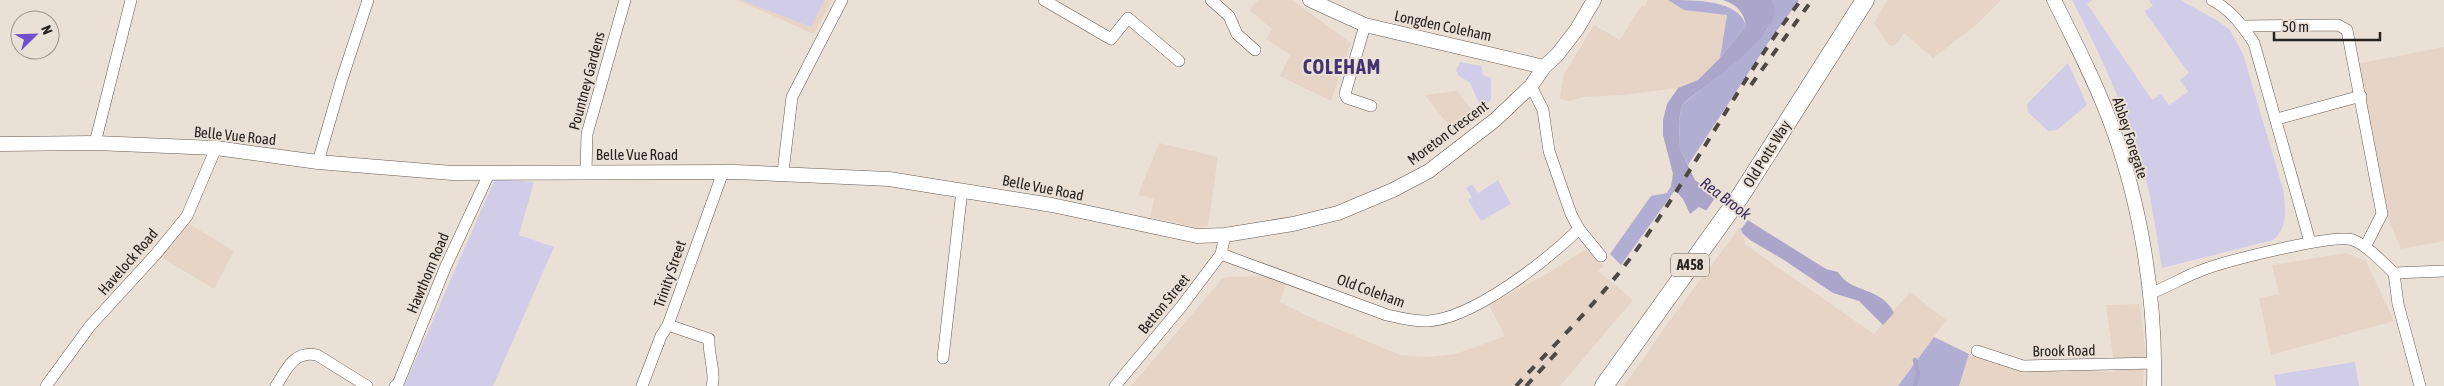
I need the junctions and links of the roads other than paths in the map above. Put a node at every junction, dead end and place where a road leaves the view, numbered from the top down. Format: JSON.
{"nodes":[{"id":1,"x":131,"y":0,"type":"edge"},
{"id":2,"x":368,"y":0,"type":"edge"},
{"id":3,"x":625,"y":0,"type":"edge"},
{"id":4,"x":842,"y":0,"type":"edge"},
{"id":5,"x":1044,"y":0,"type":"edge"},
{"id":6,"x":1211,"y":0,"type":"edge"},
{"id":7,"x":1310,"y":0,"type":"edge"},
{"id":8,"x":1594,"y":0,"type":"edge"},
{"id":9,"x":1866,"y":0,"type":"edge"},
{"id":10,"x":2054,"y":0,"type":"edge"},
{"id":11,"x":2212,"y":0,"type":"edge"},
{"id":12,"x":1856,"y":8,"type":"edge"},
{"id":13,"x":1364,"y":25,"type":"junction"},
{"id":14,"x":2243,"y":26,"type":"junction"},
{"id":15,"x":1254,"y":50,"type":"dead end"},
{"id":16,"x":1179,"y":61,"type":"dead end"},
{"id":17,"x":1544,"y":67,"type":"junction"},
{"id":18,"x":1532,"y":86,"type":"junction"},
{"id":19,"x":2361,"y":96,"type":"junction"},
{"id":20,"x":1371,"y":106,"type":"dead end"},
{"id":21,"x":2277,"y":119,"type":"junction"},
{"id":22,"x":95,"y":143,"type":"junction"},
{"id":23,"x":0,"y":144,"type":"edge"},
{"id":24,"x":216,"y":148,"type":"junction"},
{"id":25,"x":318,"y":162,"type":"junction"},
{"id":26,"x":586,"y":171,"type":"junction"},
{"id":27,"x":487,"y":172,"type":"junction"},
{"id":28,"x":722,"y":172,"type":"junction"},
{"id":29,"x":783,"y":172,"type":"junction"},
{"id":30,"x":962,"y":190,"type":"junction"},
{"id":31,"x":1270,"y":228,"type":"joint"},
{"id":32,"x":1578,"y":229,"type":"junction"},
{"id":33,"x":1225,"y":235,"type":"junction"},
{"id":34,"x":2310,"y":242,"type":"junction"},
{"id":35,"x":2365,"y":248,"type":"junction"},
{"id":36,"x":1221,"y":254,"type":"junction"},
{"id":37,"x":1601,"y":256,"type":"dead end"},
{"id":38,"x":2444,"y":271,"type":"edge"},
{"id":39,"x":2394,"y":273,"type":"junction"},
{"id":40,"x":2151,"y":294,"type":"junction"},
{"id":41,"x":668,"y":325,"type":"junction"},
{"id":42,"x":1977,"y":351,"type":"dead end"},
{"id":43,"x":942,"y":358,"type":"dead end"},
{"id":44,"x":2155,"y":363,"type":"junction"},
{"id":45,"x":46,"y":386,"type":"edge"},
{"id":46,"x":276,"y":386,"type":"edge"},
{"id":47,"x":367,"y":386,"type":"edge"},
{"id":48,"x":395,"y":386,"type":"edge"},
{"id":49,"x":642,"y":386,"type":"edge"},
{"id":50,"x":712,"y":386,"type":"edge"},
{"id":51,"x":1115,"y":386,"type":"edge"},
{"id":52,"x":1604,"y":386,"type":"edge"},
{"id":53,"x":2154,"y":386,"type":"edge"},
{"id":54,"x":2420,"y":386,"type":"edge"}],
"edges":[{"from":1,"to":22,"type":"street"},
{"from":2,"to":25,"type":"street"},
{"from":3,"to":26,"type":"street","name":"Pountney Gardens"},
{"from":4,"to":29,"type":"street"},
{"from":5,"to":16,"type":"street"},
{"from":6,"to":15,"type":"street"},
{"from":7,"to":13,"type":"street","name":"Longden Coleham"},
{"from":8,"to":17,"type":"street","name":"Moreton Crescent"},
{"from":9,"to":12,"type":"main road","name":"Old Potts Way","number":"A458"},
{"from":10,"to":40,"type":"street","name":"Abbey Foregate"},
{"from":11,"to":14,"type":"street"},
{"from":12,"to":52,"type":"main road","name":"Old Potts Way","number":"A458"},
{"from":13,"to":17,"type":"street","name":"Longden Coleham"},
{"from":13,"to":20,"type":"street"},
{"from":14,"to":19,"type":"street"},
{"from":14,"to":21,"type":"street"},
{"from":17,"to":18,"type":"street","name":"Moreton Crescent"},
{"from":18,"to":31,"type":"street","name":"Moreton Crescent"},
{"from":18,"to":32,"type":"street"},
{"from":19,"to":21,"type":"street"},
{"from":19,"to":35,"type":"street"},
{"from":21,"to":34,"type":"street"},
{"from":22,"to":23,"type":"street","name":"Belle Vue Road"},
{"from":22,"to":24,"type":"street","name":"Belle Vue Road"},
{"from":24,"to":25,"type":"street","name":"Belle Vue Road"},
{"from":24,"to":45,"type":"street","name":"Havelock Road"},
{"from":25,"to":27,"type":"street","name":"Belle Vue Road"},
{"from":26,"to":27,"type":"street","name":"Belle Vue Road"},
{"from":26,"to":28,"type":"street","name":"Belle Vue Road"},
{"from":27,"to":48,"type":"street","name":"Hawthorn Road"},
{"from":28,"to":29,"type":"street","name":"Belle Vue Road"},
{"from":28,"to":41,"type":"street","name":"Trinity Street"},
{"from":29,"to":30,"type":"street","name":"Belle Vue Road"},
{"from":30,"to":33,"type":"street","name":"Belle Vue Road"},
{"from":30,"to":43,"type":"street"},
{"from":31,"to":33,"type":"street","name":"Belle Vue Road"},
{"from":32,"to":36,"type":"street","name":"Old Coleham"},
{"from":32,"to":37,"type":"street"},
{"from":33,"to":36,"type":"street","name":"Betton Street"},
{"from":34,"to":35,"type":"street"},
{"from":34,"to":40,"type":"street"},
{"from":35,"to":39,"type":"street"},
{"from":36,"to":51,"type":"street","name":"Betton Street"},
{"from":38,"to":39,"type":"street"},
{"from":39,"to":54,"type":"street"},
{"from":40,"to":44,"type":"street","name":"Abbey Foregate"},
{"from":41,"to":49,"type":"street","name":"Trinity Street"},
{"from":41,"to":50,"type":"street"},
{"from":42,"to":44,"type":"street","name":"Brook Road"},
{"from":44,"to":53,"type":"street","name":"Abbey Foregate"},
{"from":46,"to":47,"type":"street"}]}
